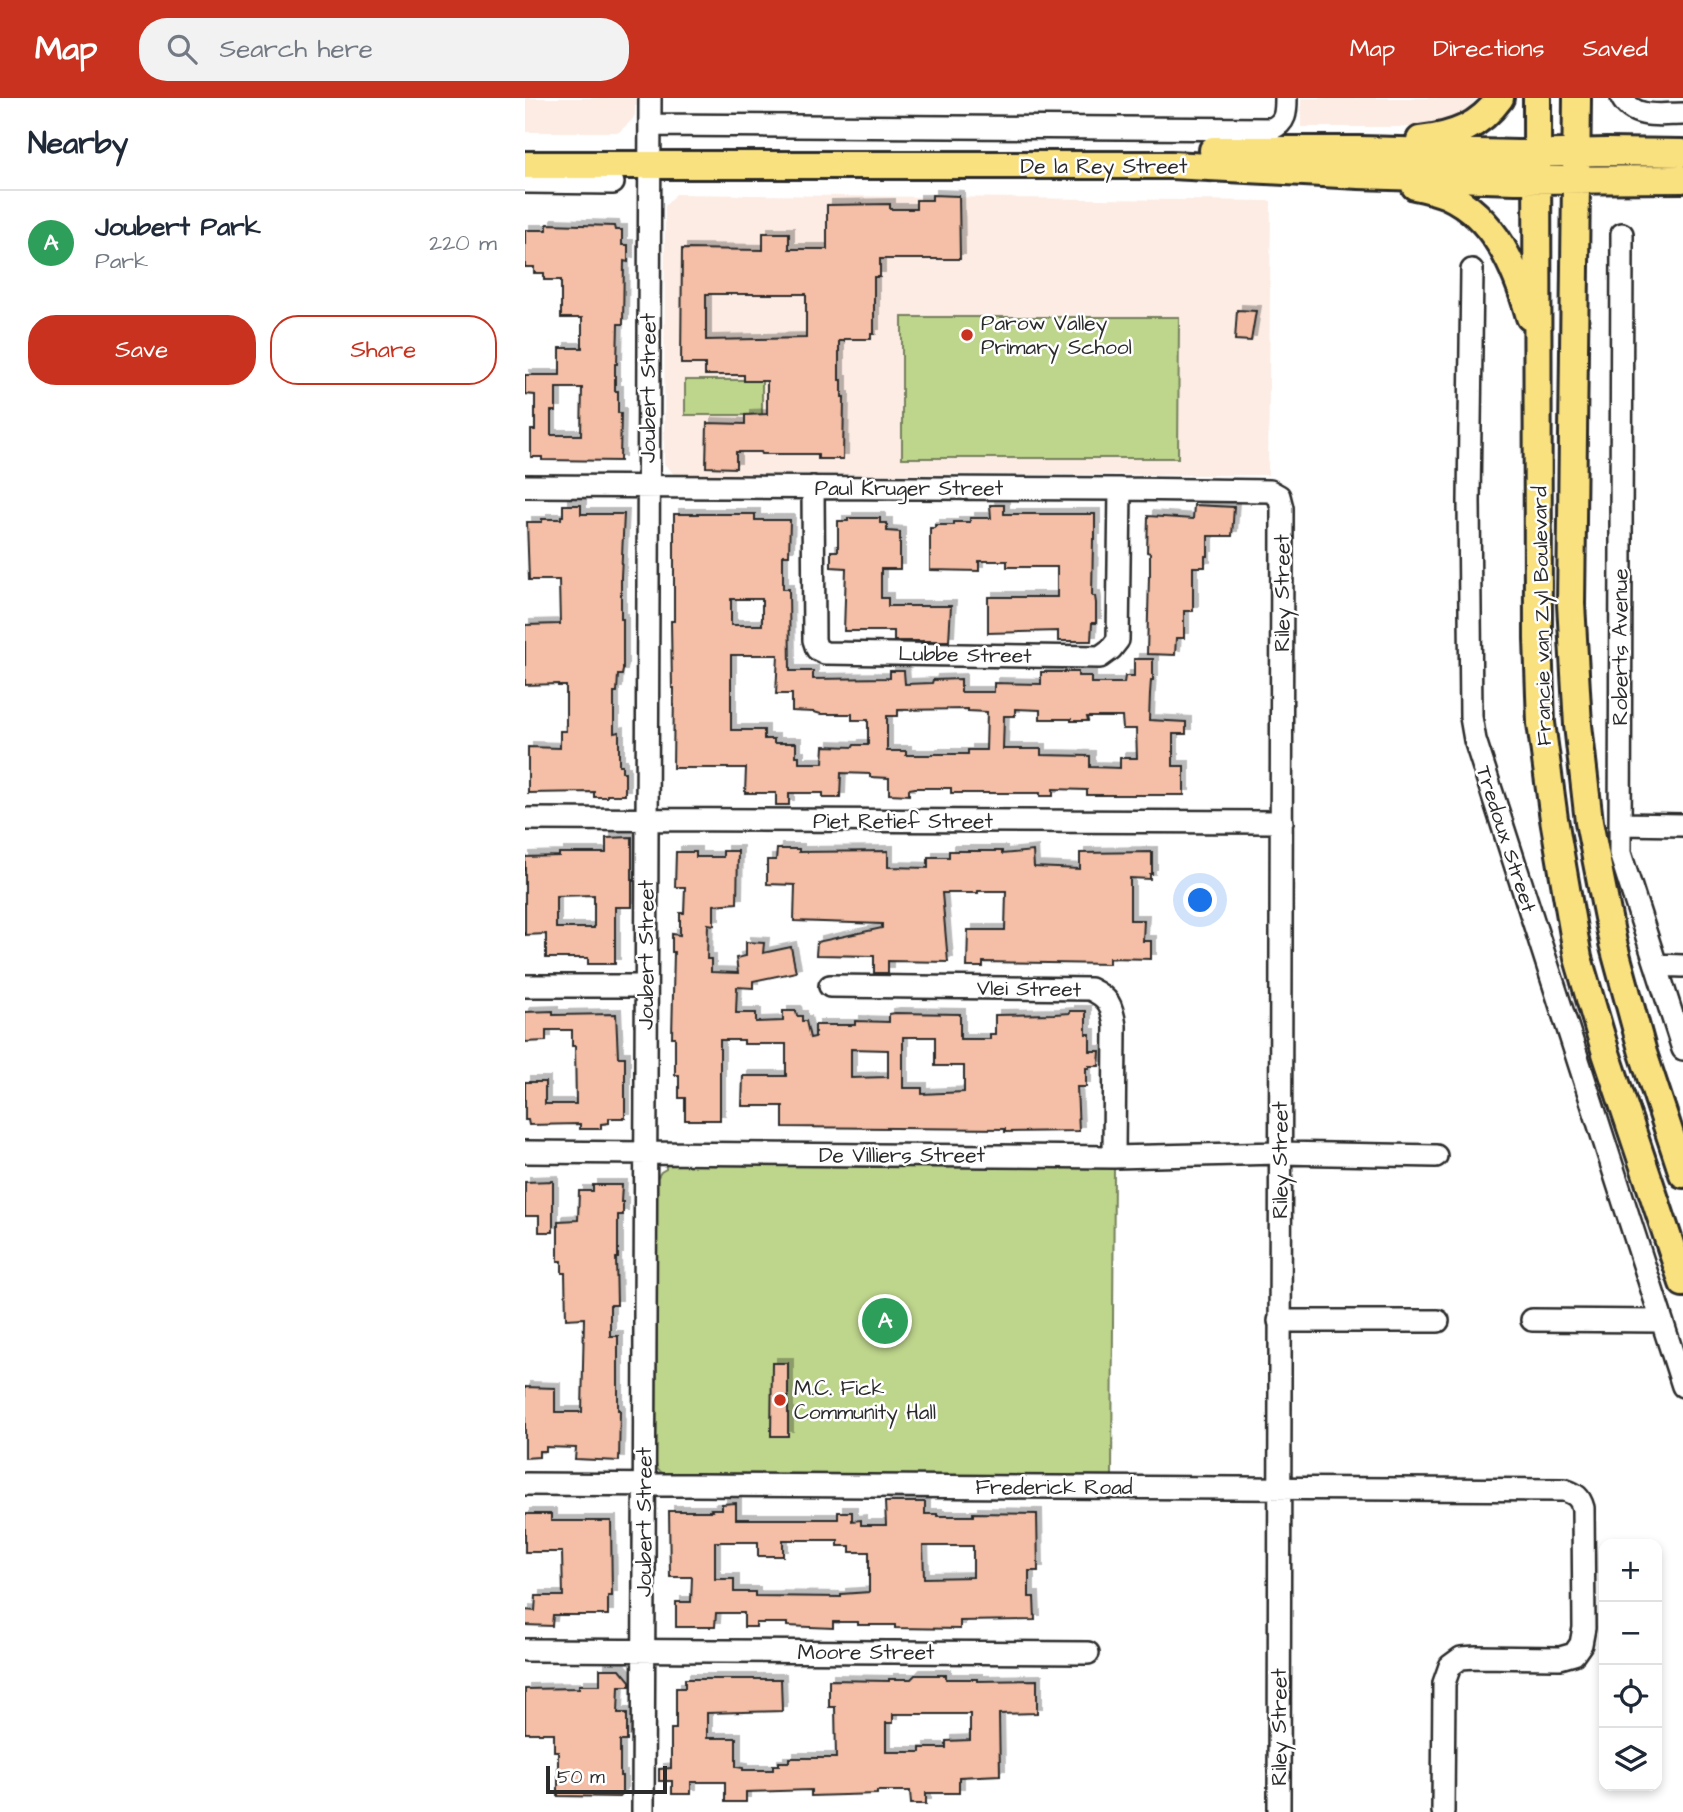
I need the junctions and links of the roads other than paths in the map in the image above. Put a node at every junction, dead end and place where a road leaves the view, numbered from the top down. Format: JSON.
{"nodes":[{"id":1,"x":650,"y":98,"type":"edge"},
{"id":2,"x":1500,"y":98,"type":"edge"},
{"id":3,"x":1537,"y":98,"type":"edge"},
{"id":4,"x":1577,"y":98,"type":"edge"},
{"id":5,"x":1623,"y":101,"type":"edge"},
{"id":6,"x":1286,"y":105,"type":"edge"},
{"id":7,"x":1683,"y":114,"type":"edge"},
{"id":8,"x":525,"y":146,"type":"edge"},
{"id":9,"x":650,"y":146,"type":"junction"},
{"id":10,"x":1577,"y":152,"type":"junction"},
{"id":11,"x":1683,"y":153,"type":"edge"},
{"id":12,"x":1359,"y":162,"type":"junction"},
{"id":13,"x":525,"y":165,"type":"edge"},
{"id":14,"x":1537,"y":166,"type":"junction"},
{"id":15,"x":1577,"y":179,"type":"junction"},
{"id":16,"x":1683,"y":179,"type":"edge"},
{"id":17,"x":525,"y":182,"type":"edge"},
{"id":18,"x":613,"y":183,"type":"dead end"},
{"id":19,"x":1622,"y":234,"type":"dead end"},
{"id":20,"x":1472,"y":270,"type":"dead end"},
{"id":21,"x":1539,"y":356,"type":"junction"},
{"id":22,"x":525,"y":486,"type":"edge"},
{"id":23,"x":648,"y":487,"type":"junction"},
{"id":24,"x":813,"y":487,"type":"junction"},
{"id":25,"x":1120,"y":488,"type":"junction"},
{"id":26,"x":1282,"y":508,"type":"joint"},
{"id":27,"x":525,"y":819,"type":"edge"},
{"id":28,"x":647,"y":819,"type":"junction"},
{"id":29,"x":1282,"y":822,"type":"junction"},
{"id":30,"x":1620,"y":824,"type":"junction"},
{"id":31,"x":1683,"y":825,"type":"edge"},
{"id":32,"x":1656,"y":965,"type":"junction"},
{"id":33,"x":1683,"y":966,"type":"edge"},
{"id":34,"x":525,"y":986,"type":"edge"},
{"id":35,"x":645,"y":986,"type":"junction"},
{"id":36,"x":830,"y":986,"type":"dead end"},
{"id":37,"x":1683,"y":1049,"type":"edge"},
{"id":38,"x":525,"y":1152,"type":"edge"},
{"id":39,"x":645,"y":1153,"type":"junction"},
{"id":40,"x":1280,"y":1153,"type":"junction"},
{"id":41,"x":1436,"y":1156,"type":"dead end"},
{"id":42,"x":1114,"y":1157,"type":"junction"},
{"id":43,"x":1683,"y":1174,"type":"edge"},
{"id":44,"x":1683,"y":1283,"type":"edge"},
{"id":45,"x":1532,"y":1320,"type":"dead end"},
{"id":46,"x":1279,"y":1321,"type":"junction"},
{"id":47,"x":1438,"y":1321,"type":"dead end"},
{"id":48,"x":1661,"y":1321,"type":"junction"},
{"id":49,"x":1683,"y":1386,"type":"edge"},
{"id":50,"x":525,"y":1484,"type":"edge"},
{"id":51,"x":644,"y":1485,"type":"junction"},
{"id":52,"x":1280,"y":1488,"type":"junction"},
{"id":53,"x":525,"y":1650,"type":"edge"},
{"id":54,"x":644,"y":1651,"type":"junction"},
{"id":55,"x":1088,"y":1653,"type":"dead end"},
{"id":56,"x":643,"y":1812,"type":"edge"},
{"id":57,"x":1279,"y":1812,"type":"edge"},
{"id":58,"x":1443,"y":1812,"type":"edge"}],
"edges":[{"from":1,"to":9,"type":"street","name":"Joubert Street"},
{"from":2,"to":12,"type":"main road"},
{"from":3,"to":14,"type":"main road","name":"Francie van Zyl Boulevard"},
{"from":4,"to":10,"type":"main road","name":"Francie van Zyl Boulevard"},
{"from":5,"to":7,"type":"street"},
{"from":6,"to":9,"type":"street","name":"De la Rey Street"},
{"from":8,"to":9,"type":"main road","name":"De la Rey Street"},
{"from":9,"to":12,"type":"main road","name":"De la Rey Street"},
{"from":9,"to":13,"type":"main road","name":"De la Rey Street"},
{"from":9,"to":23,"type":"street","name":"Joubert Street"},
{"from":10,"to":11,"type":"main road","name":"De la Rey Street"},
{"from":10,"to":14,"type":"main road","name":"De la Rey Street"},
{"from":10,"to":15,"type":"main road","name":"Francie van Zyl Boulevard"},
{"from":12,"to":14,"type":"main road","name":"De la Rey Street"},
{"from":12,"to":21,"type":"main road"},
{"from":14,"to":15,"type":"main road","name":"De la Rey Street"},
{"from":14,"to":21,"type":"main road","name":"Francie van Zyl Boulevard"},
{"from":15,"to":16,"type":"main road","name":"De la Rey Street"},
{"from":15,"to":43,"type":"main road","name":"Francie van Zyl Boulevard"},
{"from":17,"to":18,"type":"street"},
{"from":19,"to":30,"type":"street","name":"Roberts Avenue"},
{"from":20,"to":48,"type":"street","name":"Tredoux Street"},
{"from":21,"to":44,"type":"main road","name":"Francie van Zyl Boulevard"},
{"from":22,"to":23,"type":"street","name":"Paul Kruger Street"},
{"from":23,"to":24,"type":"street","name":"Paul Kruger Street"},
{"from":23,"to":28,"type":"street","name":"Joubert Street"},
{"from":24,"to":25,"type":"street","name":"Paul Kruger Street"},
{"from":24,"to":25,"type":"street","name":"Lubbe Street"},
{"from":25,"to":26,"type":"street","name":"Paul Kruger Street"},
{"from":26,"to":29,"type":"street","name":"Riley Street"},
{"from":27,"to":28,"type":"street","name":"Piet Retief Street"},
{"from":28,"to":29,"type":"street","name":"Piet Retief Street"},
{"from":28,"to":35,"type":"street","name":"Joubert Street"},
{"from":29,"to":40,"type":"street","name":"Riley Street"},
{"from":30,"to":31,"type":"street"},
{"from":30,"to":32,"type":"street","name":"Roberts Avenue"},
{"from":32,"to":33,"type":"street"},
{"from":32,"to":37,"type":"street","name":"Roberts Avenue"},
{"from":34,"to":35,"type":"street"},
{"from":35,"to":39,"type":"street","name":"Joubert Street"},
{"from":36,"to":42,"type":"street","name":"Vlei Street"},
{"from":38,"to":39,"type":"street","name":"De Villiers Street"},
{"from":39,"to":42,"type":"street","name":"De Villiers Street"},
{"from":39,"to":51,"type":"street","name":"Joubert Street"},
{"from":40,"to":41,"type":"street","name":"De Villiers Street"},
{"from":40,"to":42,"type":"street","name":"De Villiers Street"},
{"from":40,"to":46,"type":"street","name":"Riley Street"},
{"from":45,"to":48,"type":"street"},
{"from":46,"to":47,"type":"street"},
{"from":46,"to":52,"type":"street","name":"Riley Street"},
{"from":48,"to":49,"type":"street","name":"Tredoux Street"},
{"from":50,"to":51,"type":"street","name":"Frederick Road"},
{"from":51,"to":52,"type":"street","name":"Frederick Road"},
{"from":51,"to":54,"type":"street","name":"Joubert Street"},
{"from":52,"to":57,"type":"street","name":"Riley Street"},
{"from":52,"to":58,"type":"street","name":"Frederick Road"},
{"from":53,"to":54,"type":"street","name":"Moore Street"},
{"from":54,"to":55,"type":"street","name":"Moore Street"},
{"from":54,"to":56,"type":"street","name":"Joubert Street"}]}
